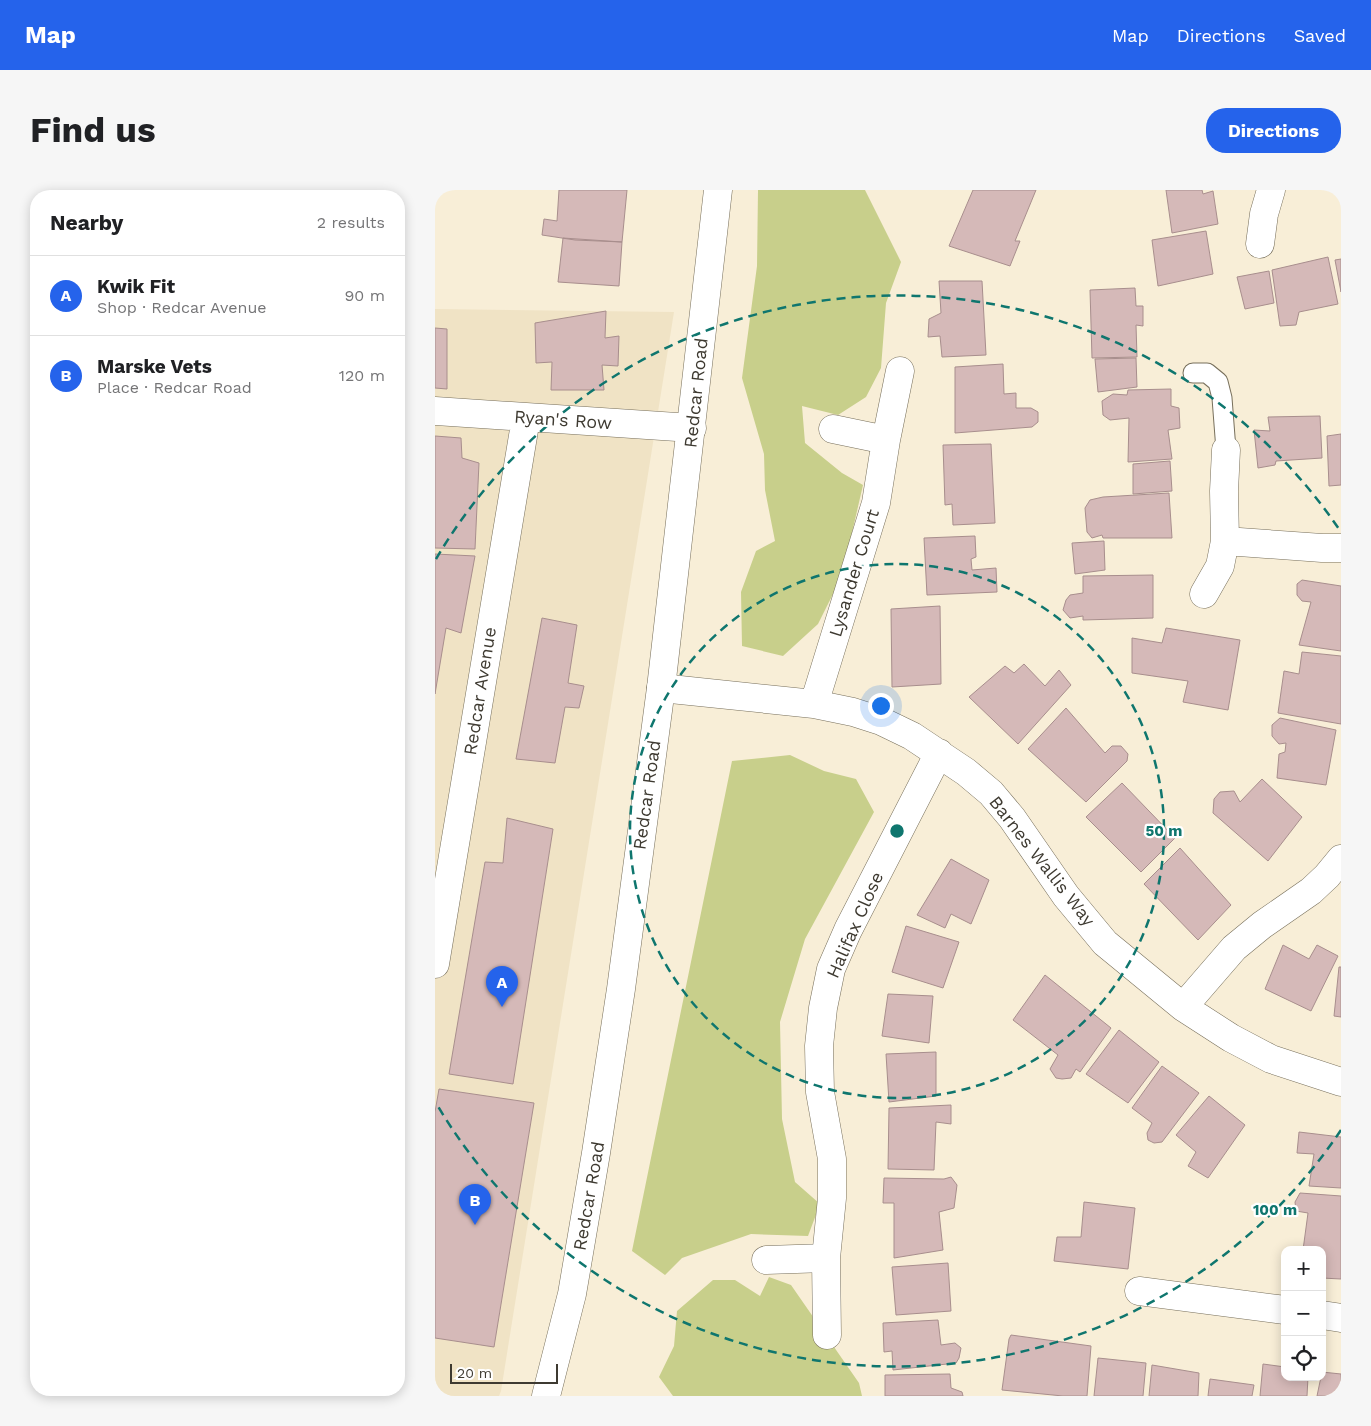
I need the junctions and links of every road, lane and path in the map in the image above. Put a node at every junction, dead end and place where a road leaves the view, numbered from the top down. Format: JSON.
{"nodes":[{"id":1,"x":718,"y":190,"type":"edge"},
{"id":2,"x":1271,"y":190,"type":"edge"},
{"id":3,"x":1260,"y":244,"type":"dead end"},
{"id":4,"x":900,"y":371,"type":"dead end"},
{"id":5,"x":1193,"y":373,"type":"dead end"},
{"id":6,"x":435,"y":411,"type":"edge"},
{"id":7,"x":526,"y":418,"type":"junction"},
{"id":8,"x":692,"y":428,"type":"junction"},
{"id":9,"x":833,"y":429,"type":"dead end"},
{"id":10,"x":886,"y":440,"type":"junction"},
{"id":11,"x":1226,"y":450,"type":"joint"},
{"id":12,"x":1225,"y":541,"type":"junction"},
{"id":13,"x":1341,"y":548,"type":"edge"},
{"id":14,"x":1204,"y":594,"type":"dead end"},
{"id":15,"x":661,"y":688,"type":"junction"},
{"id":16,"x":814,"y":704,"type":"junction"},
{"id":17,"x":939,"y":753,"type":"junction"},
{"id":18,"x":1341,"y":859,"type":"edge"},
{"id":19,"x":435,"y":964,"type":"edge"},
{"id":20,"x":1183,"y":1007,"type":"junction"},
{"id":21,"x":1341,"y":1082,"type":"edge"},
{"id":22,"x":826,"y":1258,"type":"junction"},
{"id":23,"x":766,"y":1260,"type":"dead end"},
{"id":24,"x":1139,"y":1291,"type":"dead end"},
{"id":25,"x":1281,"y":1309,"type":"edge"},
{"id":26,"x":1326,"y":1316,"type":"edge"},
{"id":27,"x":1341,"y":1318,"type":"edge"},
{"id":28,"x":827,"y":1335,"type":"dead end"},
{"id":29,"x":545,"y":1396,"type":"edge"}],
"edges":[{"from":1,"to":8,"type":"street","name":"Redcar Road"},
{"from":2,"to":3,"type":"street"},
{"from":4,"to":10,"type":"street","name":"Lysander Court"},
{"from":5,"to":11,"type":"lane"},
{"from":6,"to":7,"type":"street","name":"Ryan's Row"},
{"from":7,"to":8,"type":"street","name":"Ryan's Row"},
{"from":7,"to":19,"type":"street","name":"Redcar Avenue"},
{"from":8,"to":15,"type":"street","name":"Redcar Road"},
{"from":9,"to":10,"type":"street"},
{"from":10,"to":16,"type":"street","name":"Lysander Court"},
{"from":11,"to":12,"type":"street"},
{"from":12,"to":13,"type":"street"},
{"from":12,"to":14,"type":"street"},
{"from":15,"to":16,"type":"street","name":"Barnes Wallis Way"},
{"from":15,"to":29,"type":"street","name":"Redcar Road"},
{"from":16,"to":17,"type":"street","name":"Barnes Wallis Way"},
{"from":17,"to":20,"type":"street","name":"Barnes Wallis Way"},
{"from":17,"to":22,"type":"street","name":"Halifax Close"},
{"from":18,"to":20,"type":"street"},
{"from":20,"to":21,"type":"street","name":"Barnes Wallis Way"},
{"from":22,"to":23,"type":"street"},
{"from":22,"to":28,"type":"street","name":"Halifax Close"},
{"from":24,"to":25,"type":"street"},
{"from":26,"to":27,"type":"street"}]}
